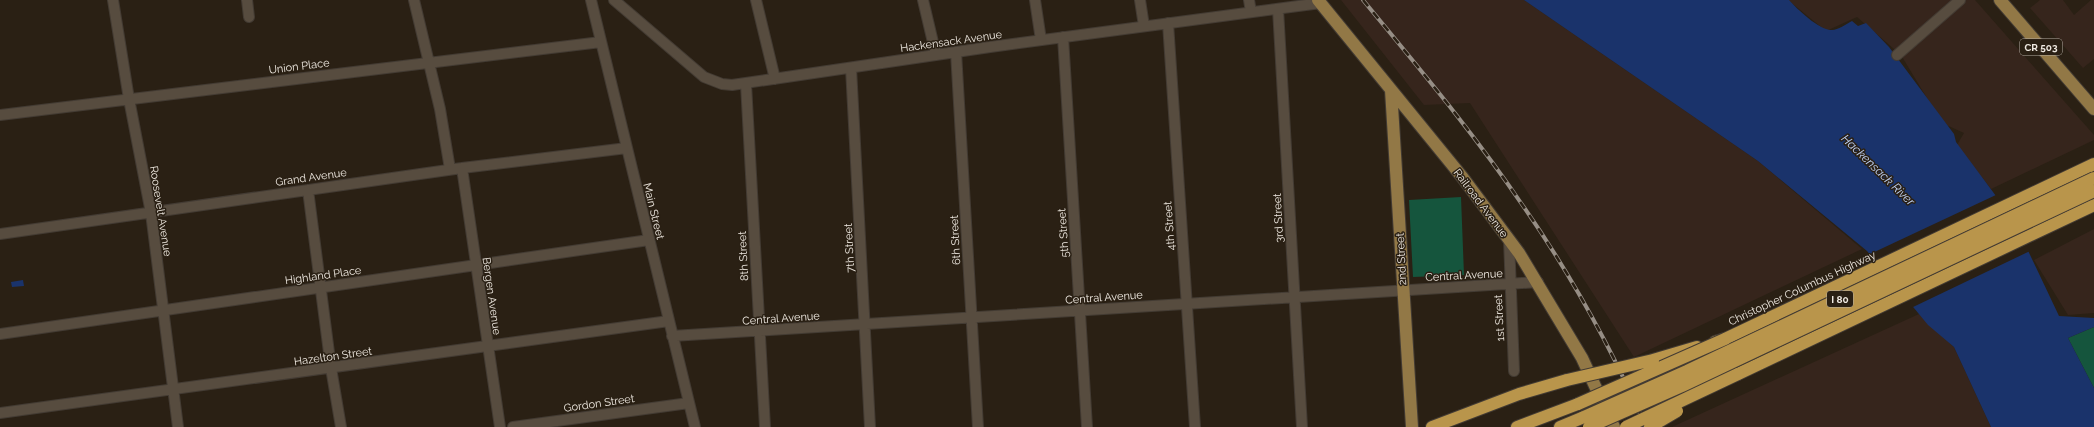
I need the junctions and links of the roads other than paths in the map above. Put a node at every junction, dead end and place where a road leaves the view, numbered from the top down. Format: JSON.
{"nodes":[{"id":1,"x":113,"y":0,"type":"edge"},
{"id":2,"x":247,"y":0,"type":"edge"},
{"id":3,"x":414,"y":0,"type":"edge"},
{"id":4,"x":591,"y":0,"type":"edge"},
{"id":5,"x":614,"y":0,"type":"edge"},
{"id":6,"x":756,"y":0,"type":"edge"},
{"id":7,"x":923,"y":0,"type":"edge"},
{"id":8,"x":1034,"y":0,"type":"edge"},
{"id":9,"x":1140,"y":0,"type":"edge"},
{"id":10,"x":1249,"y":0,"type":"edge"},
{"id":11,"x":1960,"y":0,"type":"edge"},
{"id":12,"x":2000,"y":0,"type":"edge"},
{"id":13,"x":1319,"y":2,"type":"edge"},
{"id":14,"x":1278,"y":8,"type":"junction"},
{"id":15,"x":1251,"y":12,"type":"junction"},
{"id":16,"x":249,"y":17,"type":"dead end"},
{"id":17,"x":1168,"y":23,"type":"junction"},
{"id":18,"x":1144,"y":26,"type":"junction"},
{"id":19,"x":1063,"y":37,"type":"junction"},
{"id":20,"x":1041,"y":40,"type":"junction"},
{"id":21,"x":601,"y":42,"type":"junction"},
{"id":22,"x":956,"y":52,"type":"junction"},
{"id":23,"x":936,"y":55,"type":"junction"},
{"id":24,"x":1897,"y":55,"type":"dead end"},
{"id":25,"x":428,"y":62,"type":"junction"},
{"id":26,"x":850,"y":68,"type":"junction"},
{"id":27,"x":775,"y":79,"type":"junction"},
{"id":28,"x":746,"y":84,"type":"junction"},
{"id":29,"x":1391,"y":90,"type":"junction"},
{"id":30,"x":128,"y":99,"type":"junction"},
{"id":31,"x":2094,"y":108,"type":"edge"},
{"id":32,"x":0,"y":115,"type":"edge"},
{"id":33,"x":627,"y":148,"type":"junction"},
{"id":34,"x":2094,"y":164,"type":"edge"},
{"id":35,"x":462,"y":168,"type":"junction"},
{"id":36,"x":450,"y":169,"type":"junction"},
{"id":37,"x":2094,"y":178,"type":"edge"},
{"id":38,"x":308,"y":190,"type":"junction"},
{"id":39,"x":2094,"y":191,"type":"edge"},
{"id":40,"x":2094,"y":205,"type":"edge"},
{"id":41,"x":151,"y":213,"type":"junction"},
{"id":42,"x":0,"y":234,"type":"edge"},
{"id":43,"x":1509,"y":239,"type":"junction"},
{"id":44,"x":649,"y":240,"type":"junction"},
{"id":45,"x":476,"y":265,"type":"junction"},
{"id":46,"x":1538,"y":282,"type":"junction"},
{"id":47,"x":1510,"y":285,"type":"junction"},
{"id":48,"x":320,"y":288,"type":"junction"},
{"id":49,"x":1402,"y":291,"type":"junction"},
{"id":50,"x":1295,"y":298,"type":"junction"},
{"id":51,"x":1187,"y":304,"type":"junction"},
{"id":52,"x":163,"y":311,"type":"junction"},
{"id":53,"x":1080,"y":311,"type":"junction"},
{"id":54,"x":972,"y":318,"type":"junction"},
{"id":55,"x":669,"y":322,"type":"junction"},
{"id":56,"x":865,"y":324,"type":"junction"},
{"id":57,"x":760,"y":332,"type":"junction"},
{"id":58,"x":0,"y":334,"type":"edge"},
{"id":59,"x":672,"y":336,"type":"junction"},
{"id":60,"x":1725,"y":339,"type":"junction"},
{"id":61,"x":488,"y":346,"type":"junction"},
{"id":62,"x":331,"y":368,"type":"junction"},
{"id":63,"x":1514,"y":371,"type":"dead end"},
{"id":64,"x":1738,"y":374,"type":"junction"},
{"id":65,"x":173,"y":390,"type":"junction"},
{"id":66,"x":689,"y":403,"type":"junction"},
{"id":67,"x":0,"y":413,"type":"edge"},
{"id":68,"x":1588,"y":423,"type":"edge"},
{"id":69,"x":178,"y":427,"type":"edge"},
{"id":70,"x":341,"y":427,"type":"edge"},
{"id":71,"x":500,"y":427,"type":"edge"},
{"id":72,"x":512,"y":427,"type":"edge"},
{"id":73,"x":695,"y":427,"type":"edge"},
{"id":74,"x":765,"y":427,"type":"edge"},
{"id":75,"x":870,"y":427,"type":"edge"},
{"id":76,"x":978,"y":427,"type":"edge"},
{"id":77,"x":1087,"y":427,"type":"edge"},
{"id":78,"x":1195,"y":427,"type":"edge"},
{"id":79,"x":1302,"y":427,"type":"edge"},
{"id":80,"x":1412,"y":427,"type":"edge"},
{"id":81,"x":1432,"y":427,"type":"edge"},
{"id":82,"x":1517,"y":427,"type":"edge"},
{"id":83,"x":1560,"y":427,"type":"edge"},
{"id":84,"x":1614,"y":427,"type":"edge"},
{"id":85,"x":1626,"y":427,"type":"edge"},
{"id":86,"x":1650,"y":427,"type":"edge"}],
"edges":[{"from":1,"to":30,"type":"street","name":"Roosevelt Avenue"},
{"from":2,"to":16,"type":"street"},
{"from":3,"to":25,"type":"street"},
{"from":4,"to":21,"type":"street","name":"Main Street"},
{"from":5,"to":28,"type":"street","name":"Hackensack Avenue"},
{"from":6,"to":27,"type":"street"},
{"from":7,"to":23,"type":"street"},
{"from":8,"to":20,"type":"street"},
{"from":9,"to":18,"type":"street"},
{"from":10,"to":15,"type":"street"},
{"from":11,"to":24,"type":"street"},
{"from":12,"to":31,"type":"main road","number":"CR 503"},
{"from":13,"to":14,"type":"street","name":"Hackensack Avenue"},
{"from":13,"to":29,"type":"main road","name":"Railroad Avenue"},
{"from":14,"to":15,"type":"street","name":"Hackensack Avenue"},
{"from":14,"to":50,"type":"street","name":"3rd Street"},
{"from":15,"to":17,"type":"street","name":"Hackensack Avenue"},
{"from":17,"to":18,"type":"street","name":"Hackensack Avenue"},
{"from":17,"to":51,"type":"street","name":"4th Street"},
{"from":18,"to":19,"type":"street","name":"Hackensack Avenue"},
{"from":19,"to":20,"type":"street","name":"Hackensack Avenue"},
{"from":19,"to":53,"type":"street","name":"5th Street"},
{"from":20,"to":22,"type":"street","name":"Hackensack Avenue"},
{"from":21,"to":25,"type":"street","name":"Union Place"},
{"from":21,"to":33,"type":"street","name":"Main Street"},
{"from":22,"to":23,"type":"street","name":"Hackensack Avenue"},
{"from":22,"to":54,"type":"street","name":"6th Street"},
{"from":23,"to":26,"type":"street","name":"Hackensack Avenue"},
{"from":25,"to":30,"type":"street","name":"Union Place"},
{"from":25,"to":36,"type":"street"},
{"from":26,"to":27,"type":"street","name":"Hackensack Avenue"},
{"from":26,"to":56,"type":"street","name":"7th Street"},
{"from":27,"to":28,"type":"street","name":"Hackensack Avenue"},
{"from":28,"to":57,"type":"street","name":"8th Street"},
{"from":29,"to":43,"type":"main road","name":"Railroad Avenue"},
{"from":29,"to":49,"type":"main road","name":"2nd Street"},
{"from":30,"to":32,"type":"street","name":"Union Place"},
{"from":30,"to":41,"type":"street","name":"Roosevelt Avenue"},
{"from":33,"to":35,"type":"street","name":"Grand Avenue"},
{"from":33,"to":44,"type":"street","name":"Main Street"},
{"from":34,"to":60,"type":"highway","name":"Christopher Columbus Highway","number":"I 80"},
{"from":35,"to":36,"type":"street","name":"Grand Avenue"},
{"from":35,"to":45,"type":"street","name":"Bergen Avenue"},
{"from":36,"to":38,"type":"street","name":"Grand Avenue"},
{"from":37,"to":68,"type":"highway","number":"I 80","bridge":true},
{"from":38,"to":41,"type":"street","name":"Grand Avenue"},
{"from":38,"to":48,"type":"street"},
{"from":39,"to":68,"type":"highway","number":"I 80","bridge":true},
{"from":40,"to":64,"type":"highway","number":"I 80"},
{"from":41,"to":42,"type":"street","name":"Grand Avenue"},
{"from":41,"to":52,"type":"street","name":"Roosevelt Avenue"},
{"from":43,"to":46,"type":"main road","name":"Railroad Avenue"},
{"from":43,"to":47,"type":"street","name":"1st Street"},
{"from":44,"to":45,"type":"street","name":"Highland Place"},
{"from":44,"to":55,"type":"street","name":"Main Street"},
{"from":45,"to":48,"type":"street","name":"Highland Place"},
{"from":45,"to":61,"type":"street","name":"Bergen Avenue"},
{"from":46,"to":47,"type":"street","name":"Central Avenue"},
{"from":46,"to":84,"type":"main road","name":"Railroad Avenue"},
{"from":47,"to":49,"type":"street","name":"Central Avenue"},
{"from":47,"to":63,"type":"street","name":"1st Street"},
{"from":48,"to":52,"type":"street","name":"Highland Place"},
{"from":48,"to":62,"type":"street"},
{"from":49,"to":50,"type":"street","name":"Central Avenue"},
{"from":49,"to":80,"type":"main road","name":"2nd Street"},
{"from":50,"to":51,"type":"street","name":"Central Avenue"},
{"from":50,"to":79,"type":"street","name":"3rd Street"},
{"from":51,"to":53,"type":"street","name":"Central Avenue"},
{"from":51,"to":78,"type":"street","name":"4th Street"},
{"from":52,"to":58,"type":"street","name":"Highland Place"},
{"from":52,"to":65,"type":"street","name":"Roosevelt Avenue"},
{"from":53,"to":54,"type":"street","name":"Central Avenue"},
{"from":53,"to":77,"type":"street","name":"5th Street"},
{"from":54,"to":56,"type":"street","name":"Central Avenue"},
{"from":54,"to":76,"type":"street","name":"6th Street"},
{"from":55,"to":59,"type":"street","name":"Main Street"},
{"from":55,"to":61,"type":"street","name":"Hazelton Street"},
{"from":56,"to":57,"type":"street","name":"Central Avenue"},
{"from":56,"to":75,"type":"street","name":"7th Street"},
{"from":57,"to":59,"type":"street","name":"Central Avenue"},
{"from":57,"to":74,"type":"street","name":"8th Street"},
{"from":59,"to":66,"type":"street","name":"Main Street"},
{"from":60,"to":81,"type":"highway","bridge":true},
{"from":60,"to":82,"type":"highway","name":"Christopher Columbus Highway","number":"I 80","bridge":true},
{"from":61,"to":62,"type":"street","name":"Hazelton Street"},
{"from":61,"to":71,"type":"street","name":"Bergen Avenue"},
{"from":62,"to":65,"type":"street","name":"Hazelton Street"},
{"from":62,"to":70,"type":"street"},
{"from":64,"to":85,"type":"highway","number":"I 80","bridge":true},
{"from":64,"to":86,"type":"highway","bridge":true},
{"from":65,"to":67,"type":"street","name":"Hazelton Street"},
{"from":65,"to":69,"type":"street","name":"Roosevelt Avenue"},
{"from":66,"to":72,"type":"street","name":"Gordon Street"},
{"from":66,"to":73,"type":"street","name":"Main Street"},
{"from":68,"to":83,"type":"highway","number":"I 80"}]}
